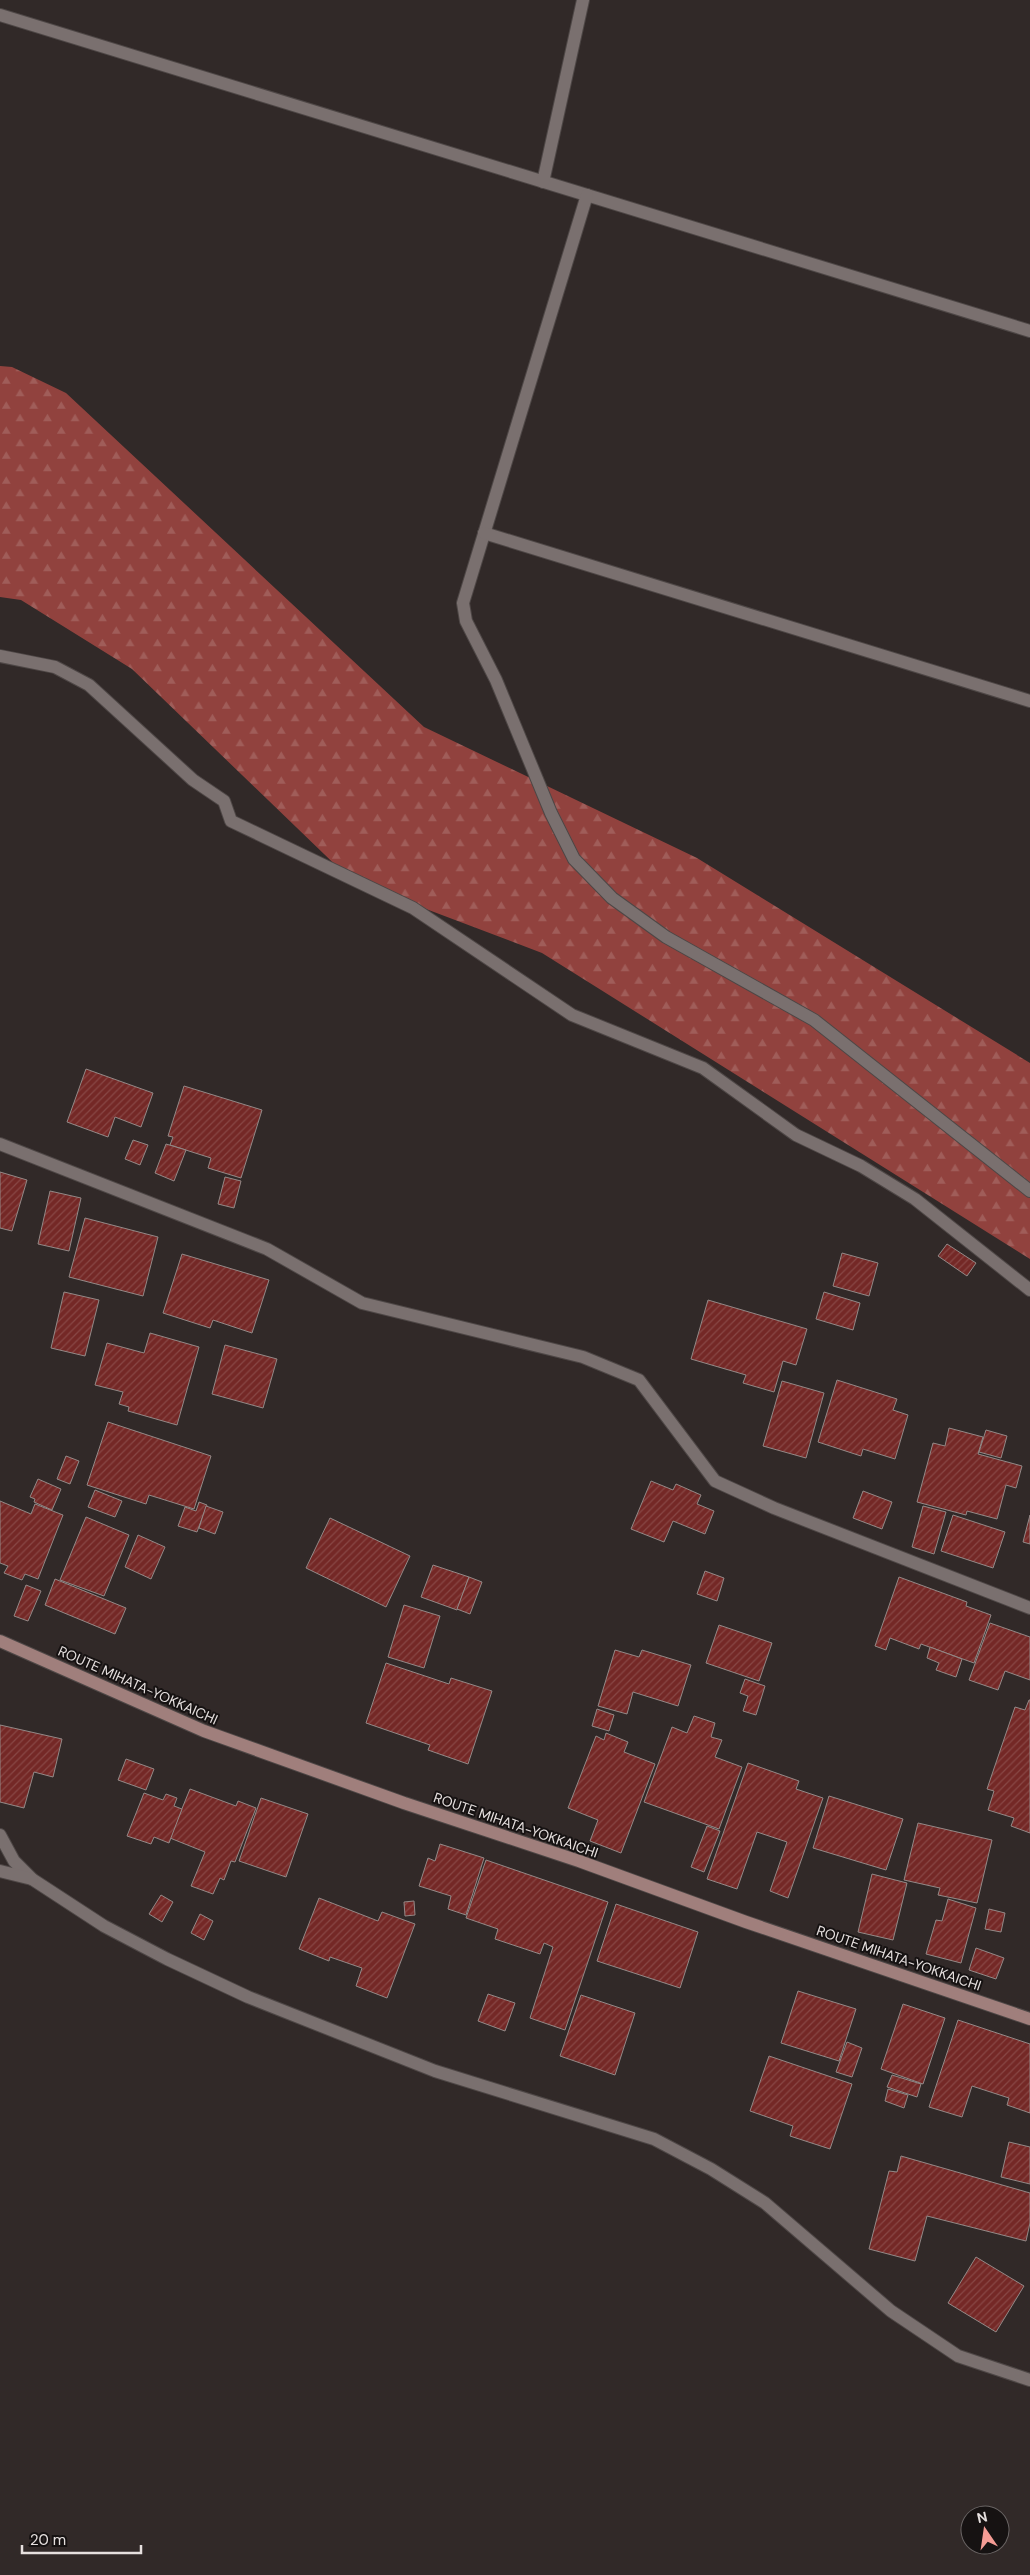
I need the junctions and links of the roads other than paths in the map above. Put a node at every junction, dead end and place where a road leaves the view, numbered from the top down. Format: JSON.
{"nodes":[{"id":1,"x":583,"y":0,"type":"edge"},
{"id":2,"x":0,"y":15,"type":"edge"},
{"id":3,"x":543,"y":182,"type":"junction"},
{"id":4,"x":587,"y":195,"type":"junction"},
{"id":5,"x":1030,"y":331,"type":"edge"},
{"id":6,"x":484,"y":533,"type":"junction"},
{"id":7,"x":0,"y":656,"type":"edge"},
{"id":8,"x":1030,"y":701,"type":"edge"},
{"id":9,"x":0,"y":1144,"type":"edge"},
{"id":10,"x":1030,"y":1191,"type":"edge"},
{"id":11,"x":1030,"y":1290,"type":"edge"},
{"id":12,"x":1030,"y":1608,"type":"edge"},
{"id":13,"x":0,"y":1641,"type":"edge"},
{"id":14,"x":0,"y":1834,"type":"edge"},
{"id":15,"x":0,"y":1871,"type":"edge"},
{"id":16,"x":32,"y":1878,"type":"junction"},
{"id":17,"x":1030,"y":2019,"type":"edge"},
{"id":18,"x":1030,"y":2380,"type":"edge"}],
"edges":[{"from":1,"to":3,"type":"street"},
{"from":2,"to":3,"type":"street"},
{"from":3,"to":4,"type":"street"},
{"from":4,"to":5,"type":"street"},
{"from":4,"to":6,"type":"street"},
{"from":6,"to":8,"type":"street"},
{"from":6,"to":10,"type":"street"},
{"from":7,"to":11,"type":"street"},
{"from":9,"to":12,"type":"street"},
{"from":13,"to":17,"type":"main road","name":"ROUTE MIHATA-YOKKAICHI"},
{"from":14,"to":16,"type":"street"},
{"from":15,"to":16,"type":"street"},
{"from":16,"to":18,"type":"street"}]}
